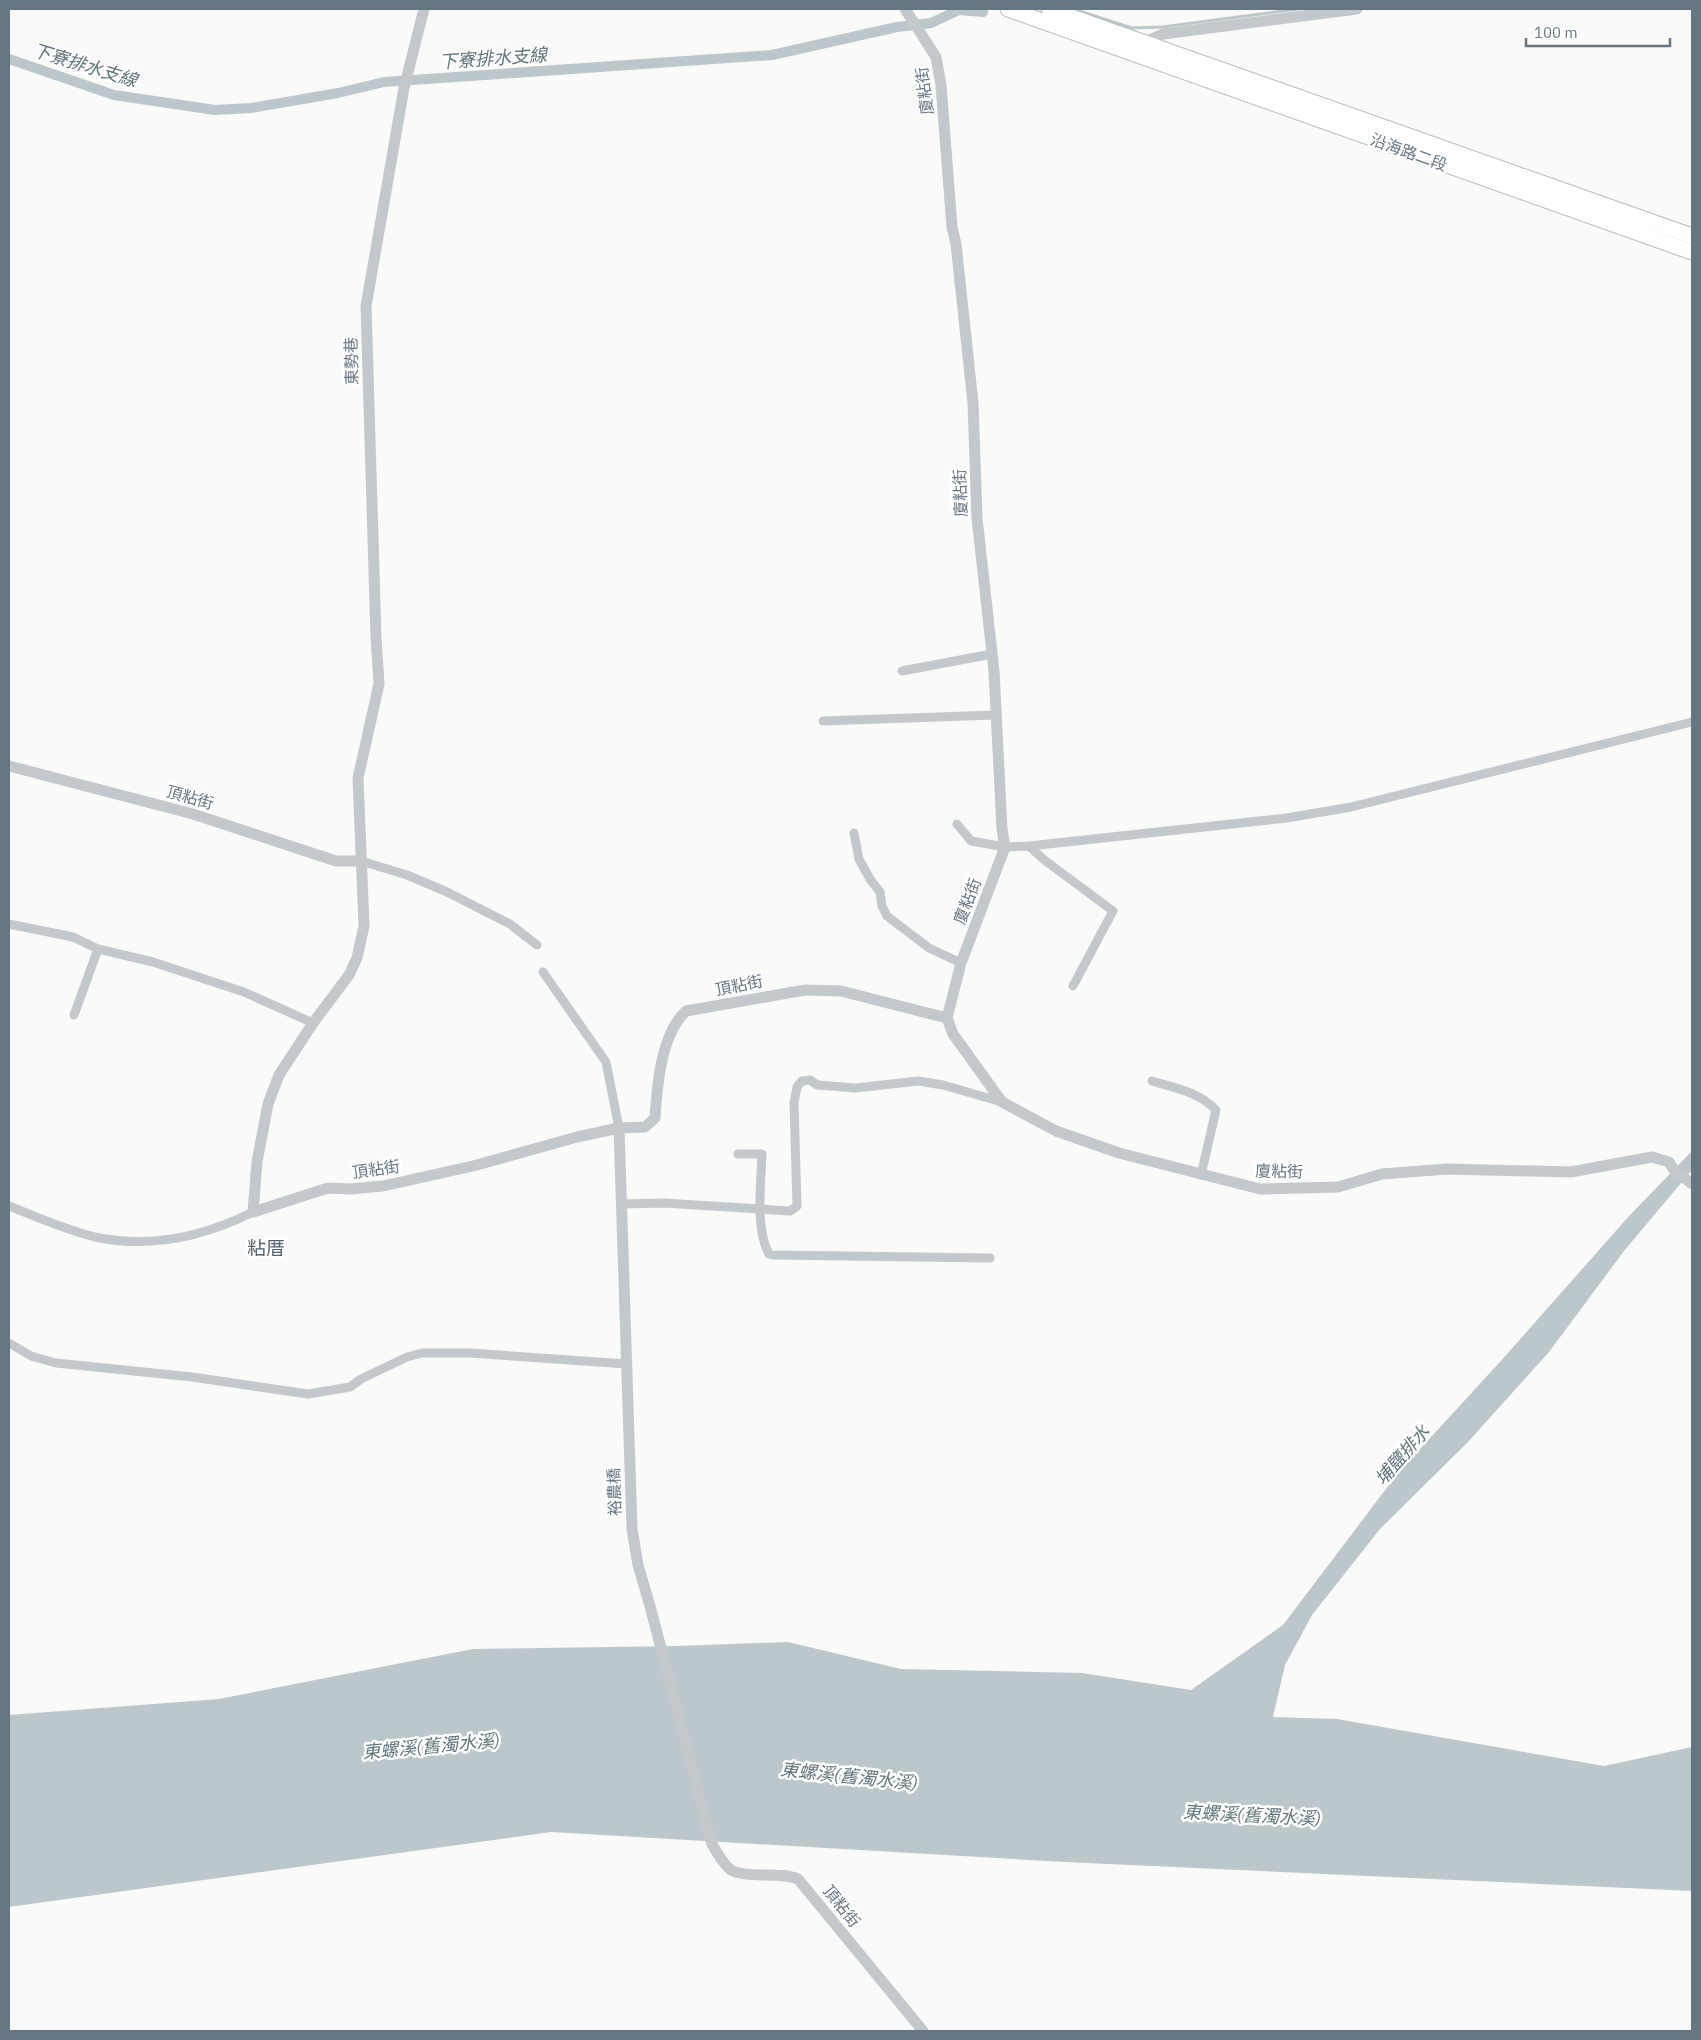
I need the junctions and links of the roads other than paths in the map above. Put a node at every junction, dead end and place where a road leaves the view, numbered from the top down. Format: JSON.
{"nodes":[{"id":1,"x":424,"y":9,"type":"edge"},
{"id":2,"x":1008,"y":9,"type":"edge"},
{"id":3,"x":1049,"y":9,"type":"edge"},
{"id":4,"x":1358,"y":9,"type":"edge"},
{"id":5,"x":908,"y":13,"type":"edge"},
{"id":6,"x":1142,"y":43,"type":"junction"},
{"id":7,"x":1126,"y":51,"type":"junction"},
{"id":8,"x":1692,"y":236,"type":"edge"},
{"id":9,"x":1692,"y":252,"type":"edge"},
{"id":10,"x":992,"y":654,"type":"junction"},
{"id":11,"x":902,"y":671,"type":"dead end"},
{"id":12,"x":996,"y":715,"type":"junction"},
{"id":13,"x":823,"y":721,"type":"dead end"},
{"id":14,"x":1692,"y":722,"type":"edge"},
{"id":15,"x":9,"y":766,"type":"edge"},
{"id":16,"x":957,"y":824,"type":"dead end"},
{"id":17,"x":854,"y":833,"type":"dead end"},
{"id":18,"x":1029,"y":846,"type":"junction"},
{"id":19,"x":1005,"y":847,"type":"junction"},
{"id":20,"x":361,"y":861,"type":"junction"},
{"id":21,"x":9,"y":924,"type":"edge"},
{"id":22,"x":537,"y":944,"type":"dead end"},
{"id":23,"x":98,"y":949,"type":"junction"},
{"id":24,"x":961,"y":963,"type":"junction"},
{"id":25,"x":543,"y":972,"type":"dead end"},
{"id":26,"x":1073,"y":986,"type":"dead end"},
{"id":27,"x":74,"y":1014,"type":"dead end"},
{"id":28,"x":947,"y":1018,"type":"junction"},
{"id":29,"x":313,"y":1023,"type":"junction"},
{"id":30,"x":1152,"y":1082,"type":"dead end"},
{"id":31,"x":1002,"y":1102,"type":"junction"},
{"id":32,"x":620,"y":1128,"type":"junction"},
{"id":33,"x":738,"y":1154,"type":"dead end"},
{"id":34,"x":1201,"y":1175,"type":"junction"},
{"id":35,"x":1692,"y":1184,"type":"edge"},
{"id":36,"x":622,"y":1204,"type":"junction"},
{"id":37,"x":9,"y":1206,"type":"edge"},
{"id":38,"x":760,"y":1209,"type":"junction"},
{"id":39,"x":253,"y":1212,"type":"junction"},
{"id":40,"x":990,"y":1258,"type":"dead end"},
{"id":41,"x":9,"y":1343,"type":"edge"},
{"id":42,"x":627,"y":1364,"type":"junction"},
{"id":43,"x":712,"y":1844,"type":"joint"},
{"id":44,"x":923,"y":2031,"type":"edge"}],
"edges":[{"from":1,"to":20,"type":"street","name":"東勢巷"},
{"from":2,"to":7,"type":"main road","name":"沿海路二段"},
{"from":3,"to":6,"type":"main road","name":"沿海路二段"},
{"from":4,"to":6,"type":"street"},
{"from":5,"to":10,"type":"street","name":"廈粘街"},
{"from":6,"to":7,"type":"street"},
{"from":6,"to":8,"type":"main road","name":"沿海路二段"},
{"from":7,"to":9,"type":"main road","name":"沿海路二段"},
{"from":10,"to":11,"type":"street"},
{"from":10,"to":12,"type":"street","name":"廈粘街"},
{"from":12,"to":13,"type":"street"},
{"from":12,"to":19,"type":"street","name":"廈粘街"},
{"from":14,"to":18,"type":"street"},
{"from":15,"to":20,"type":"street","name":"頂粘街"},
{"from":16,"to":19,"type":"street"},
{"from":17,"to":24,"type":"street"},
{"from":18,"to":19,"type":"street"},
{"from":18,"to":26,"type":"street"},
{"from":19,"to":24,"type":"street","name":"廈粘街"},
{"from":20,"to":22,"type":"street","name":"頂粘街"},
{"from":20,"to":29,"type":"street"},
{"from":21,"to":23,"type":"street"},
{"from":23,"to":27,"type":"street"},
{"from":23,"to":29,"type":"street"},
{"from":24,"to":28,"type":"street","name":"廈粘街"},
{"from":25,"to":32,"type":"street"},
{"from":28,"to":31,"type":"street","name":"廈粘街"},
{"from":28,"to":32,"type":"street","name":"頂粘街"},
{"from":29,"to":39,"type":"street"},
{"from":30,"to":34,"type":"street"},
{"from":31,"to":34,"type":"street","name":"廈粘街"},
{"from":31,"to":38,"type":"street"},
{"from":32,"to":36,"type":"street","name":"裕農橋"},
{"from":32,"to":39,"type":"street","name":"頂粘街"},
{"from":33,"to":38,"type":"street"},
{"from":34,"to":35,"type":"street","name":"廈粘街"},
{"from":36,"to":38,"type":"street"},
{"from":36,"to":42,"type":"street","name":"裕農橋"},
{"from":37,"to":39,"type":"street","name":"頂粘街"},
{"from":38,"to":40,"type":"street"},
{"from":41,"to":42,"type":"street"},
{"from":42,"to":43,"type":"street","name":"裕農橋"},
{"from":43,"to":44,"type":"street","name":"頂粘街"}]}
